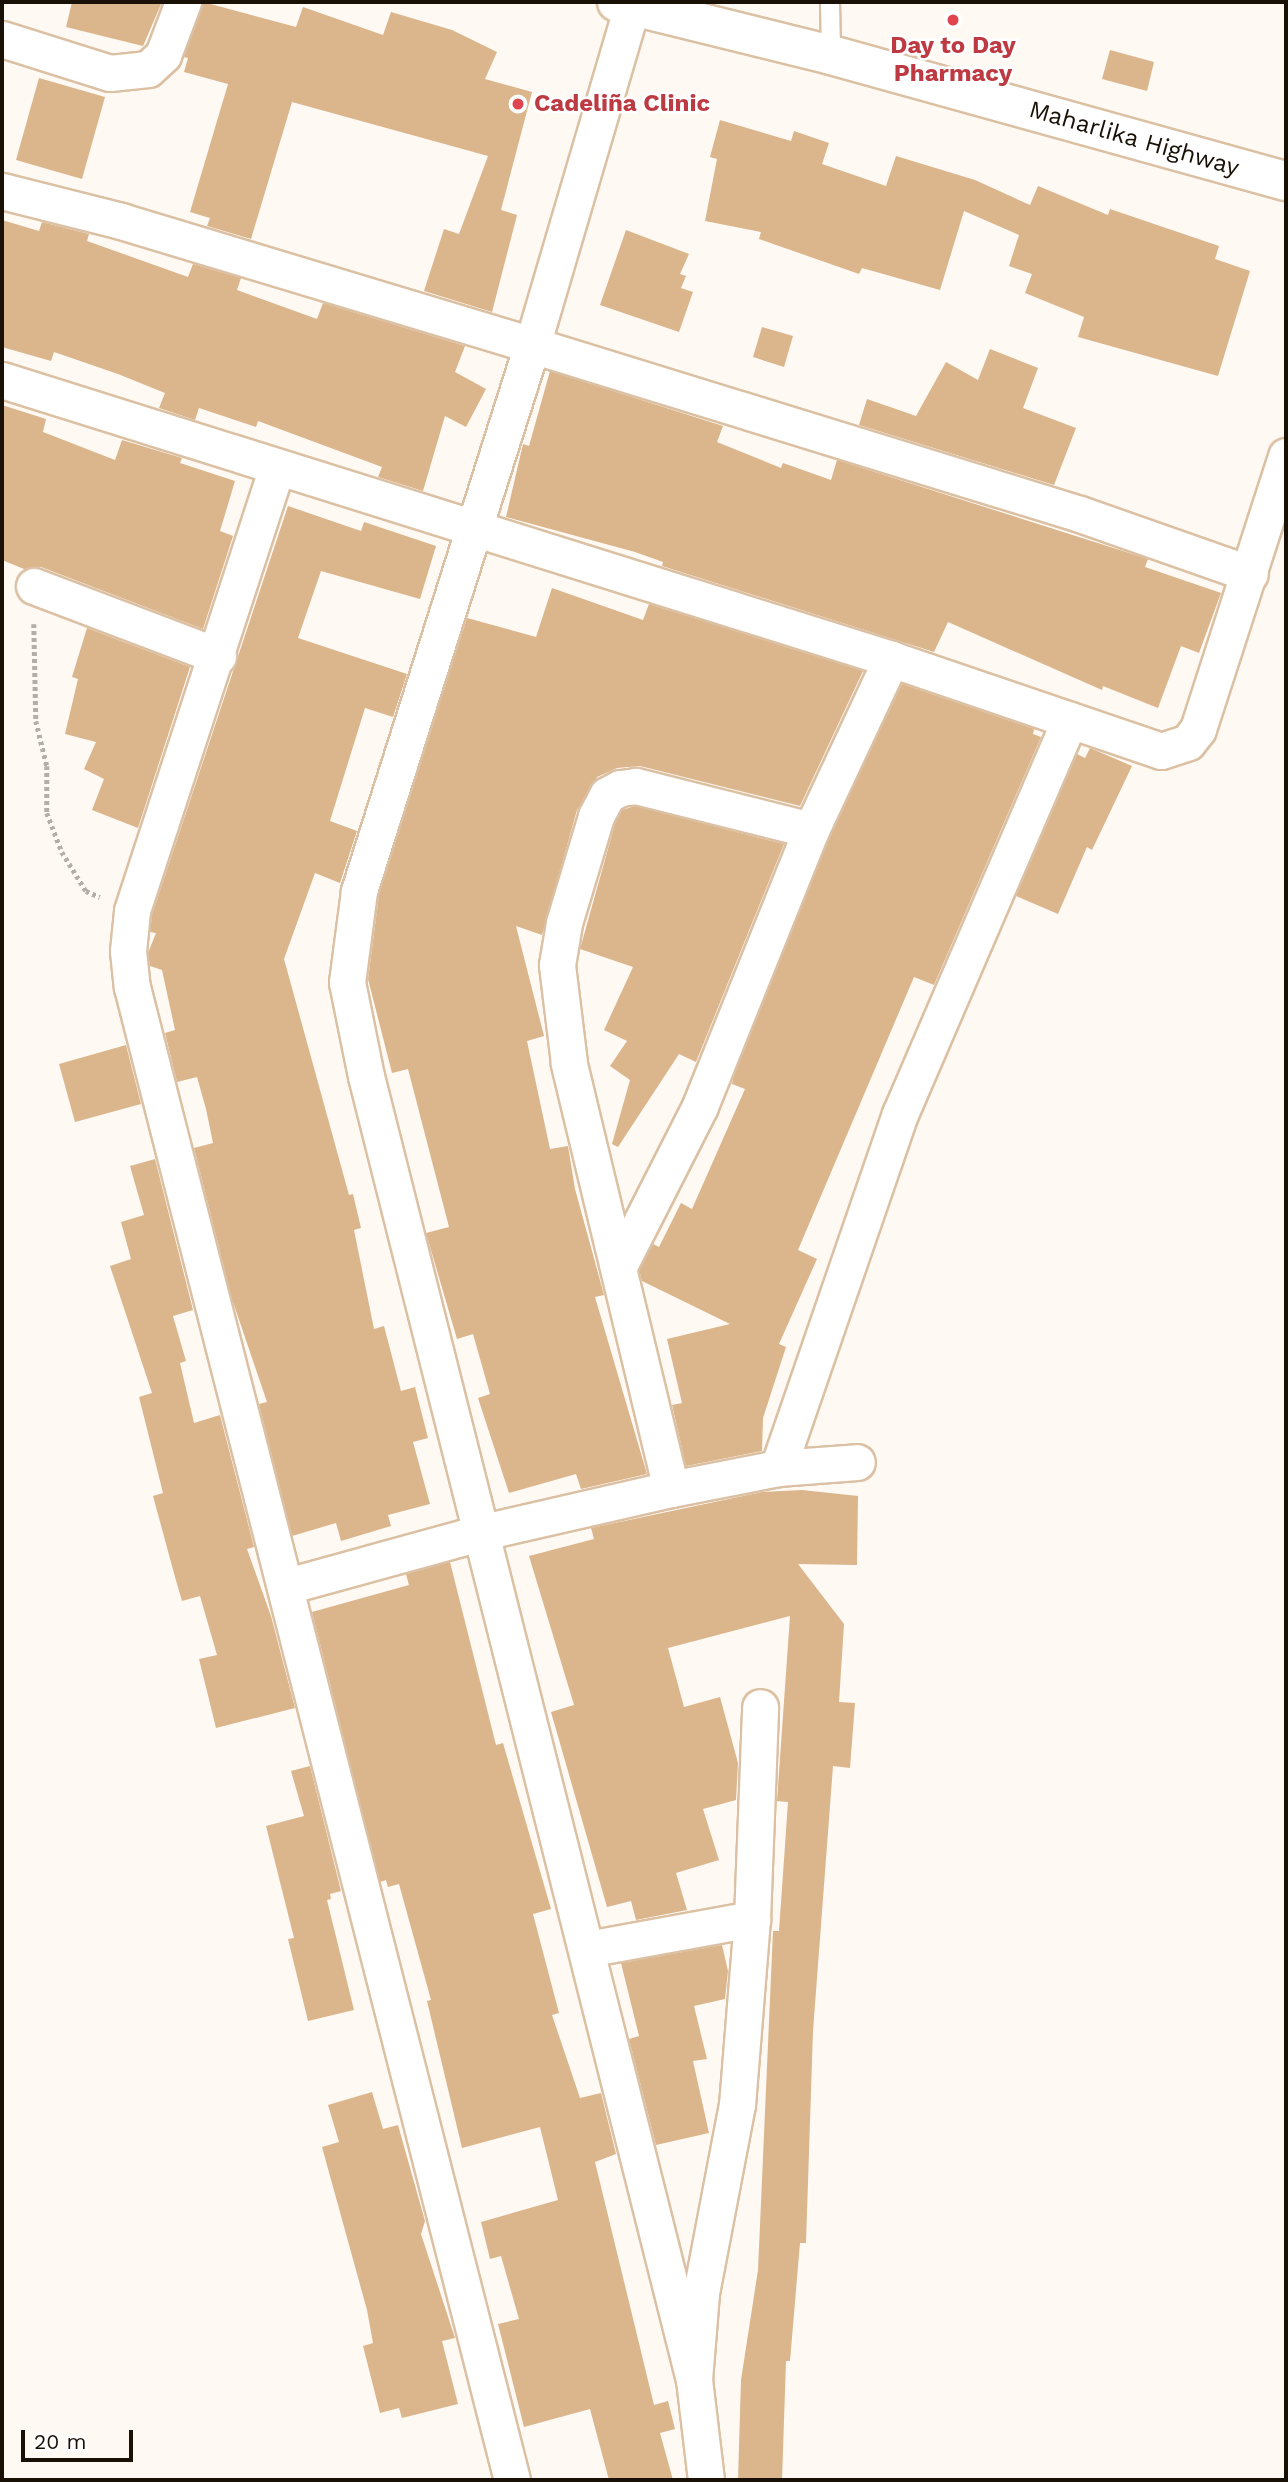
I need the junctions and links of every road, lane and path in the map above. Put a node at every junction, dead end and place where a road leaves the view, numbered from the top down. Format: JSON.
{"nodes":[{"id":1,"x":183,"y":2,"type":"edge"},
{"id":2,"x":830,"y":2,"type":"edge"},
{"id":3,"x":624,"y":4,"type":"edge"},
{"id":4,"x":2,"y":39,"type":"edge"},
{"id":5,"x":831,"y":55,"type":"junction"},
{"id":6,"x":1286,"y":181,"type":"edge"},
{"id":7,"x":2,"y":191,"type":"edge"},
{"id":8,"x":532,"y":345,"type":"junction"},
{"id":9,"x":2,"y":380,"type":"edge"},
{"id":10,"x":1286,"y":456,"type":"edge"},
{"id":11,"x":277,"y":467,"type":"junction"},
{"id":12,"x":474,"y":526,"type":"junction"},
{"id":13,"x":1250,"y":574,"type":"junction"},
{"id":14,"x":34,"y":586,"type":"joint"},
{"id":15,"x":218,"y":656,"type":"junction"},
{"id":16,"x":891,"y":659,"type":"junction"},
{"id":17,"x":1070,"y":720,"type":"junction"},
{"id":18,"x":811,"y":830,"type":"junction"},
{"id":19,"x":132,"y":911,"type":"junction"},
{"id":20,"x":620,"y":1264,"type":"junction"},
{"id":21,"x":857,"y":1462,"type":"dead end"},
{"id":22,"x":778,"y":1468,"type":"junction"},
{"id":23,"x":671,"y":1489,"type":"junction"},
{"id":24,"x":483,"y":1532,"type":"junction"},
{"id":25,"x":287,"y":1586,"type":"junction"},
{"id":26,"x":760,"y":1707,"type":"dead end"},
{"id":27,"x":752,"y":1919,"type":"junction"},
{"id":28,"x":587,"y":1949,"type":"junction"},
{"id":29,"x":694,"y":2381,"type":"junction"},
{"id":30,"x":512,"y":2480,"type":"edge"},
{"id":31,"x":706,"y":2480,"type":"edge"}],
"edges":[{"from":1,"to":4,"type":"street"},
{"from":2,"to":5,"type":"lane"},
{"from":3,"to":5,"type":"main road","name":"Maharlika Highway"},
{"from":3,"to":8,"type":"street"},
{"from":5,"to":6,"type":"main road","name":"Maharlika Highway"},
{"from":7,"to":8,"type":"street"},
{"from":8,"to":12,"type":"street"},
{"from":8,"to":13,"type":"street"},
{"from":9,"to":11,"type":"street"},
{"from":10,"to":13,"type":"street"},
{"from":11,"to":12,"type":"street"},
{"from":11,"to":15,"type":"street"},
{"from":12,"to":16,"type":"street"},
{"from":12,"to":24,"type":"street"},
{"from":13,"to":17,"type":"street"},
{"from":14,"to":15,"type":"street"},
{"from":14,"to":19,"type":"path"},
{"from":15,"to":19,"type":"street"},
{"from":16,"to":17,"type":"street"},
{"from":16,"to":18,"type":"street"},
{"from":17,"to":22,"type":"street"},
{"from":18,"to":20,"type":"street"},
{"from":18,"to":20,"type":"street"},
{"from":19,"to":25,"type":"street"},
{"from":20,"to":23,"type":"street"},
{"from":21,"to":22,"type":"street"},
{"from":22,"to":23,"type":"street"},
{"from":23,"to":24,"type":"street"},
{"from":24,"to":25,"type":"street"},
{"from":24,"to":28,"type":"street"},
{"from":25,"to":30,"type":"street"},
{"from":26,"to":27,"type":"street"},
{"from":27,"to":28,"type":"street"},
{"from":27,"to":29,"type":"street"},
{"from":28,"to":29,"type":"street"},
{"from":29,"to":31,"type":"street"}]}
